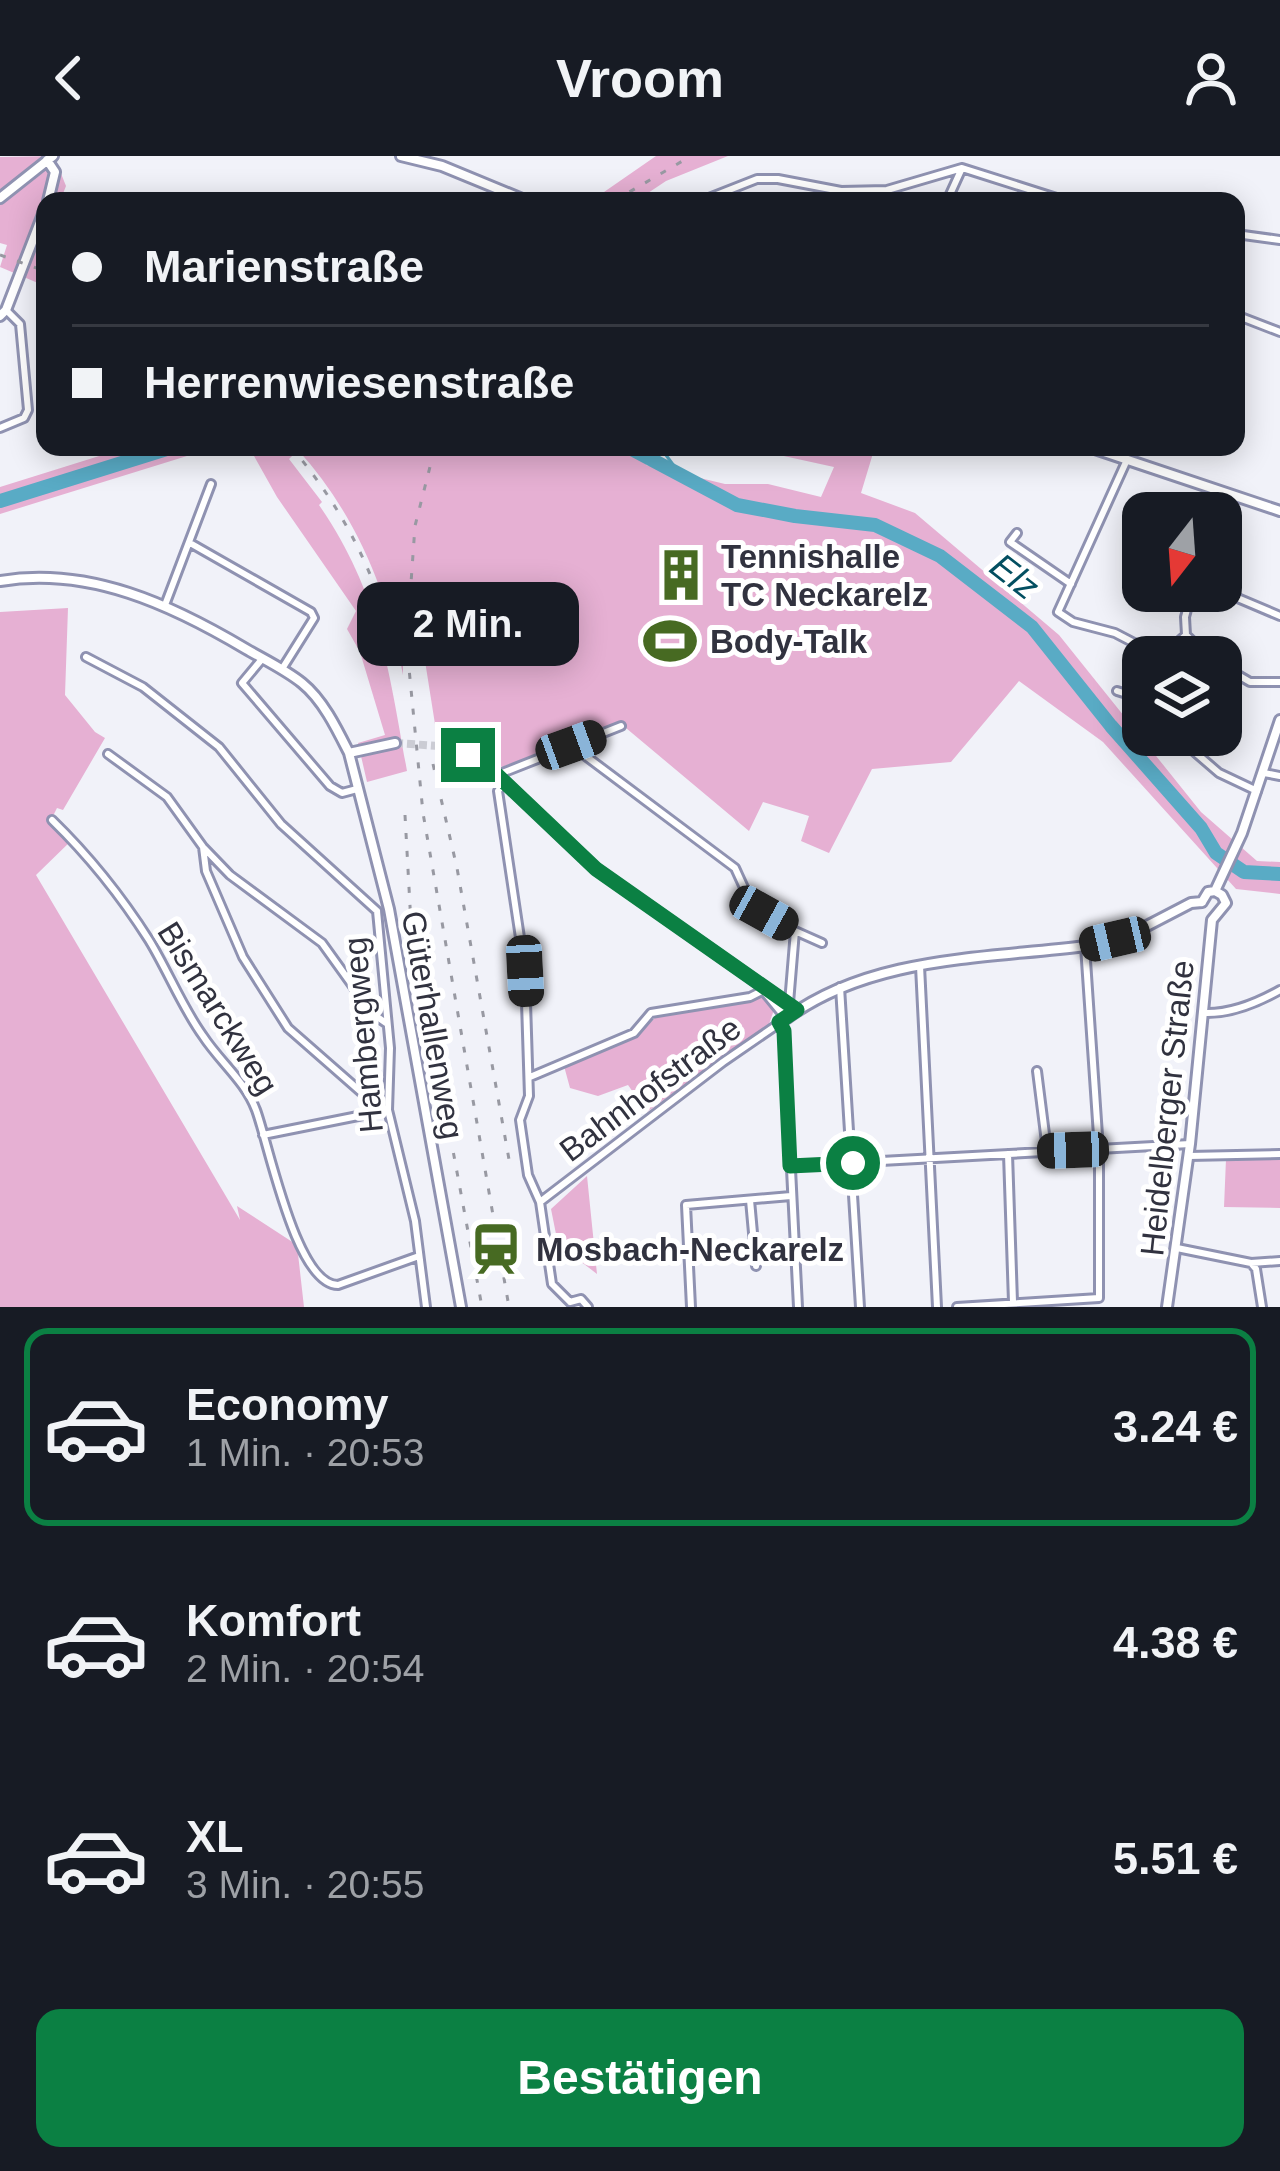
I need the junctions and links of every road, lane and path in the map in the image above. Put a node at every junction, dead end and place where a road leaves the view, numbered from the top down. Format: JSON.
{"nodes":[{"id":1,"x":401,"y":156,"type":"edge"},
{"id":2,"x":50,"y":158,"type":"edge"},
{"id":3,"x":962,"y":168,"type":"junction"},
{"id":4,"x":841,"y":191,"type":"joint"},
{"id":5,"x":50,"y":192,"type":"edge"},
{"id":6,"x":505,"y":192,"type":"edge"},
{"id":7,"x":723,"y":192,"type":"edge"},
{"id":8,"x":951,"y":192,"type":"edge"},
{"id":9,"x":1038,"y":192,"type":"edge"},
{"id":10,"x":0,"y":198,"type":"edge"},
{"id":11,"x":36,"y":230,"type":"edge"},
{"id":12,"x":1245,"y":235,"type":"edge"},
{"id":13,"x":1280,"y":240,"type":"edge"},
{"id":14,"x":3,"y":313,"type":"edge"},
{"id":15,"x":1245,"y":318,"type":"edge"},
{"id":16,"x":1280,"y":332,"type":"edge"},
{"id":17,"x":0,"y":428,"type":"edge"},
{"id":18,"x":1113,"y":456,"type":"edge"},
{"id":19,"x":1124,"y":456,"type":"edge"},
{"id":20,"x":1123,"y":460,"type":"junction"},
{"id":21,"x":212,"y":484,"type":"dead end"},
{"id":22,"x":1214,"y":490,"type":"joint"},
{"id":23,"x":1280,"y":511,"type":"edge"},
{"id":24,"x":1017,"y":533,"type":"dead end"},
{"id":25,"x":190,"y":543,"type":"junction"},
{"id":26,"x":0,"y":581,"type":"edge"},
{"id":27,"x":1071,"y":584,"type":"junction"},
{"id":28,"x":1242,"y":599,"type":"edge"},
{"id":29,"x":165,"y":605,"type":"junction"},
{"id":30,"x":1189,"y":612,"type":"edge"},
{"id":31,"x":1280,"y":616,"type":"edge"},
{"id":32,"x":1186,"y":634,"type":"joint"},
{"id":33,"x":86,"y":657,"type":"dead end"},
{"id":34,"x":262,"y":658,"type":"junction"},
{"id":35,"x":281,"y":670,"type":"junction"},
{"id":36,"x":1242,"y":677,"type":"edge"},
{"id":37,"x":1280,"y":682,"type":"edge"},
{"id":38,"x":1117,"y":691,"type":"dead end"},
{"id":39,"x":1122,"y":693,"type":"edge"},
{"id":40,"x":1280,"y":720,"type":"edge"},
{"id":41,"x":621,"y":726,"type":"dead end"},
{"id":42,"x":395,"y":743,"type":"tunnel mouth"},
{"id":43,"x":571,"y":745,"type":"junction"},
{"id":44,"x":454,"y":747,"type":"tunnel mouth"},
{"id":45,"x":349,"y":753,"type":"junction"},
{"id":46,"x":107,"y":754,"type":"dead end"},
{"id":47,"x":1199,"y":756,"type":"edge"},
{"id":48,"x":1264,"y":772,"type":"junction"},
{"id":49,"x":1280,"y":776,"type":"edge"},
{"id":50,"x":501,"y":779,"type":"junction"},
{"id":51,"x":357,"y":789,"type":"junction"},
{"id":52,"x":1257,"y":791,"type":"junction"},
{"id":53,"x":52,"y":820,"type":"dead end"},
{"id":54,"x":203,"y":848,"type":"junction"},
{"id":55,"x":1215,"y":891,"type":"junction"},
{"id":56,"x":1202,"y":902,"type":"junction"},
{"id":57,"x":388,"y":909,"type":"junction"},
{"id":58,"x":377,"y":911,"type":"junction"},
{"id":59,"x":1213,"y":914,"type":"junction"},
{"id":60,"x":791,"y":928,"type":"junction"},
{"id":61,"x":822,"y":944,"type":"dead end"},
{"id":62,"x":1085,"y":946,"type":"junction"},
{"id":63,"x":920,"y":966,"type":"junction"},
{"id":64,"x":839,"y":987,"type":"junction"},
{"id":65,"x":764,"y":990,"type":"junction"},
{"id":66,"x":1280,"y":990,"type":"edge"},
{"id":67,"x":793,"y":1007,"type":"junction"},
{"id":68,"x":1204,"y":1013,"type":"junction"},
{"id":69,"x":783,"y":1020,"type":"junction"},
{"id":70,"x":386,"y":1023,"type":"junction"},
{"id":71,"x":1037,"y":1071,"type":"dead end"},
{"id":72,"x":530,"y":1077,"type":"junction"},
{"id":73,"x":388,"y":1110,"type":"junction"},
{"id":74,"x":263,"y":1135,"type":"junction"},
{"id":75,"x":1190,"y":1144,"type":"junction"},
{"id":76,"x":1099,"y":1150,"type":"junction"},
{"id":77,"x":1047,"y":1151,"type":"junction"},
{"id":78,"x":1007,"y":1154,"type":"junction"},
{"id":79,"x":1280,"y":1154,"type":"edge"},
{"id":80,"x":1189,"y":1156,"type":"junction"},
{"id":81,"x":930,"y":1159,"type":"junction"},
{"id":82,"x":853,"y":1163,"type":"junction"},
{"id":83,"x":790,"y":1166,"type":"junction"},
{"id":84,"x":791,"y":1196,"type":"junction"},
{"id":85,"x":750,"y":1200,"type":"junction"},
{"id":86,"x":540,"y":1202,"type":"junction"},
{"id":87,"x":1177,"y":1248,"type":"junction"},
{"id":88,"x":419,"y":1256,"type":"junction"},
{"id":89,"x":1280,"y":1262,"type":"edge"},
{"id":90,"x":1251,"y":1263,"type":"junction"},
{"id":91,"x":756,"y":1266,"type":"dead end"},
{"id":92,"x":1013,"y":1303,"type":"junction"},
{"id":93,"x":569,"y":1305,"type":"edge"},
{"id":94,"x":426,"y":1307,"type":"edge"},
{"id":95,"x":461,"y":1307,"type":"edge"},
{"id":96,"x":588,"y":1307,"type":"edge"},
{"id":97,"x":691,"y":1307,"type":"edge"},
{"id":98,"x":798,"y":1307,"type":"edge"},
{"id":99,"x":860,"y":1307,"type":"edge"},
{"id":100,"x":938,"y":1307,"type":"edge"},
{"id":101,"x":958,"y":1307,"type":"edge"},
{"id":102,"x":1167,"y":1307,"type":"edge"},
{"id":103,"x":1262,"y":1307,"type":"edge"}],
"edges":[{"from":1,"to":6,"type":"street"},
{"from":2,"to":5,"type":"street"},
{"from":2,"to":10,"type":"street"},
{"from":3,"to":4,"type":"street"},
{"from":3,"to":8,"type":"street"},
{"from":3,"to":9,"type":"street"},
{"from":4,"to":7,"type":"street"},
{"from":11,"to":14,"type":"street"},
{"from":12,"to":13,"type":"street"},
{"from":14,"to":17,"type":"street"},
{"from":15,"to":16,"type":"street"},
{"from":18,"to":20,"type":"street"},
{"from":19,"to":20,"type":"street"},
{"from":20,"to":22,"type":"street"},
{"from":20,"to":27,"type":"street"},
{"from":21,"to":25,"type":"street"},
{"from":22,"to":23,"type":"street"},
{"from":24,"to":27,"type":"street"},
{"from":25,"to":29,"type":"street"},
{"from":25,"to":35,"type":"street"},
{"from":26,"to":29,"type":"street","name":"Güterhallenweg"},
{"from":27,"to":32,"type":"street"},
{"from":28,"to":31,"type":"street"},
{"from":29,"to":34,"type":"street","name":"Güterhallenweg"},
{"from":30,"to":32,"type":"street"},
{"from":33,"to":58,"type":"street"},
{"from":34,"to":35,"type":"street","name":"Güterhallenweg"},
{"from":34,"to":51,"type":"street"},
{"from":35,"to":45,"type":"street","name":"Güterhallenweg"},
{"from":36,"to":37,"type":"street"},
{"from":38,"to":39,"type":"street"},
{"from":40,"to":48,"type":"street","name":"Heidelberger Straße"},
{"from":41,"to":43,"type":"street"},
{"from":42,"to":45,"type":"street"},
{"from":43,"to":50,"type":"street"},
{"from":43,"to":60,"type":"street"},
{"from":44,"to":50,"type":"street"},
{"from":45,"to":51,"type":"street","name":"Güterhallenweg"},
{"from":46,"to":54,"type":"street"},
{"from":47,"to":52,"type":"street"},
{"from":48,"to":49,"type":"street"},
{"from":48,"to":52,"type":"street","name":"Heidelberger Straße"},
{"from":50,"to":65,"type":"street"},
{"from":50,"to":72,"type":"street"},
{"from":51,"to":57,"type":"street","name":"Güterhallenweg"},
{"from":52,"to":55,"type":"street","name":"Heidelberger Straße"},
{"from":53,"to":74,"type":"street","name":"Bismarckweg"},
{"from":54,"to":70,"type":"street"},
{"from":54,"to":73,"type":"street"},
{"from":55,"to":56,"type":"street"},
{"from":55,"to":59,"type":"street","name":"Heidelberger Straße"},
{"from":56,"to":59,"type":"street","name":"Heidelberger Straße"},
{"from":56,"to":62,"type":"street","name":"Bahnhofstraße"},
{"from":57,"to":58,"type":"street","name":"Hambergweg"},
{"from":57,"to":95,"type":"street","name":"Güterhallenweg"},
{"from":58,"to":70,"type":"street","name":"Hambergweg"},
{"from":59,"to":68,"type":"street","name":"Heidelberger Straße"},
{"from":60,"to":61,"type":"street"},
{"from":60,"to":67,"type":"street"},
{"from":62,"to":63,"type":"street","name":"Bahnhofstraße"},
{"from":62,"to":76,"type":"street"},
{"from":63,"to":64,"type":"street","name":"Bahnhofstraße"},
{"from":63,"to":81,"type":"street"},
{"from":64,"to":67,"type":"street","name":"Bahnhofstraße"},
{"from":64,"to":82,"type":"street"},
{"from":65,"to":67,"type":"street"},
{"from":65,"to":69,"type":"street"},
{"from":65,"to":72,"type":"street"},
{"from":66,"to":68,"type":"street"},
{"from":67,"to":69,"type":"street","name":"Bahnhofstraße"},
{"from":68,"to":75,"type":"street","name":"Heidelberger Straße"},
{"from":69,"to":83,"type":"street"},
{"from":69,"to":86,"type":"street","name":"Bahnhofstraße"},
{"from":70,"to":73,"type":"street","name":"Hambergweg"},
{"from":71,"to":77,"type":"street"},
{"from":72,"to":86,"type":"street"},
{"from":73,"to":74,"type":"street"},
{"from":73,"to":88,"type":"street","name":"Hambergweg"},
{"from":74,"to":88,"type":"street","name":"Bismarckweg"},
{"from":75,"to":76,"type":"street"},
{"from":75,"to":80,"type":"street","name":"Heidelberger Straße"},
{"from":76,"to":77,"type":"street"},
{"from":76,"to":92,"type":"street"},
{"from":77,"to":78,"type":"street"},
{"from":78,"to":81,"type":"street"},
{"from":78,"to":92,"type":"street"},
{"from":79,"to":80,"type":"street"},
{"from":80,"to":87,"type":"street","name":"Heidelberger Straße"},
{"from":81,"to":82,"type":"street"},
{"from":81,"to":100,"type":"street"},
{"from":82,"to":83,"type":"street"},
{"from":82,"to":99,"type":"street"},
{"from":83,"to":84,"type":"street"},
{"from":84,"to":85,"type":"street"},
{"from":84,"to":98,"type":"street"},
{"from":85,"to":91,"type":"street"},
{"from":85,"to":97,"type":"street"},
{"from":86,"to":93,"type":"street"},
{"from":87,"to":90,"type":"street"},
{"from":87,"to":102,"type":"street","name":"Heidelberger Straße"},
{"from":88,"to":94,"type":"street","name":"Hambergweg"},
{"from":89,"to":90,"type":"street"},
{"from":90,"to":103,"type":"street"},
{"from":92,"to":101,"type":"street"},
{"from":93,"to":96,"type":"street"}]}
